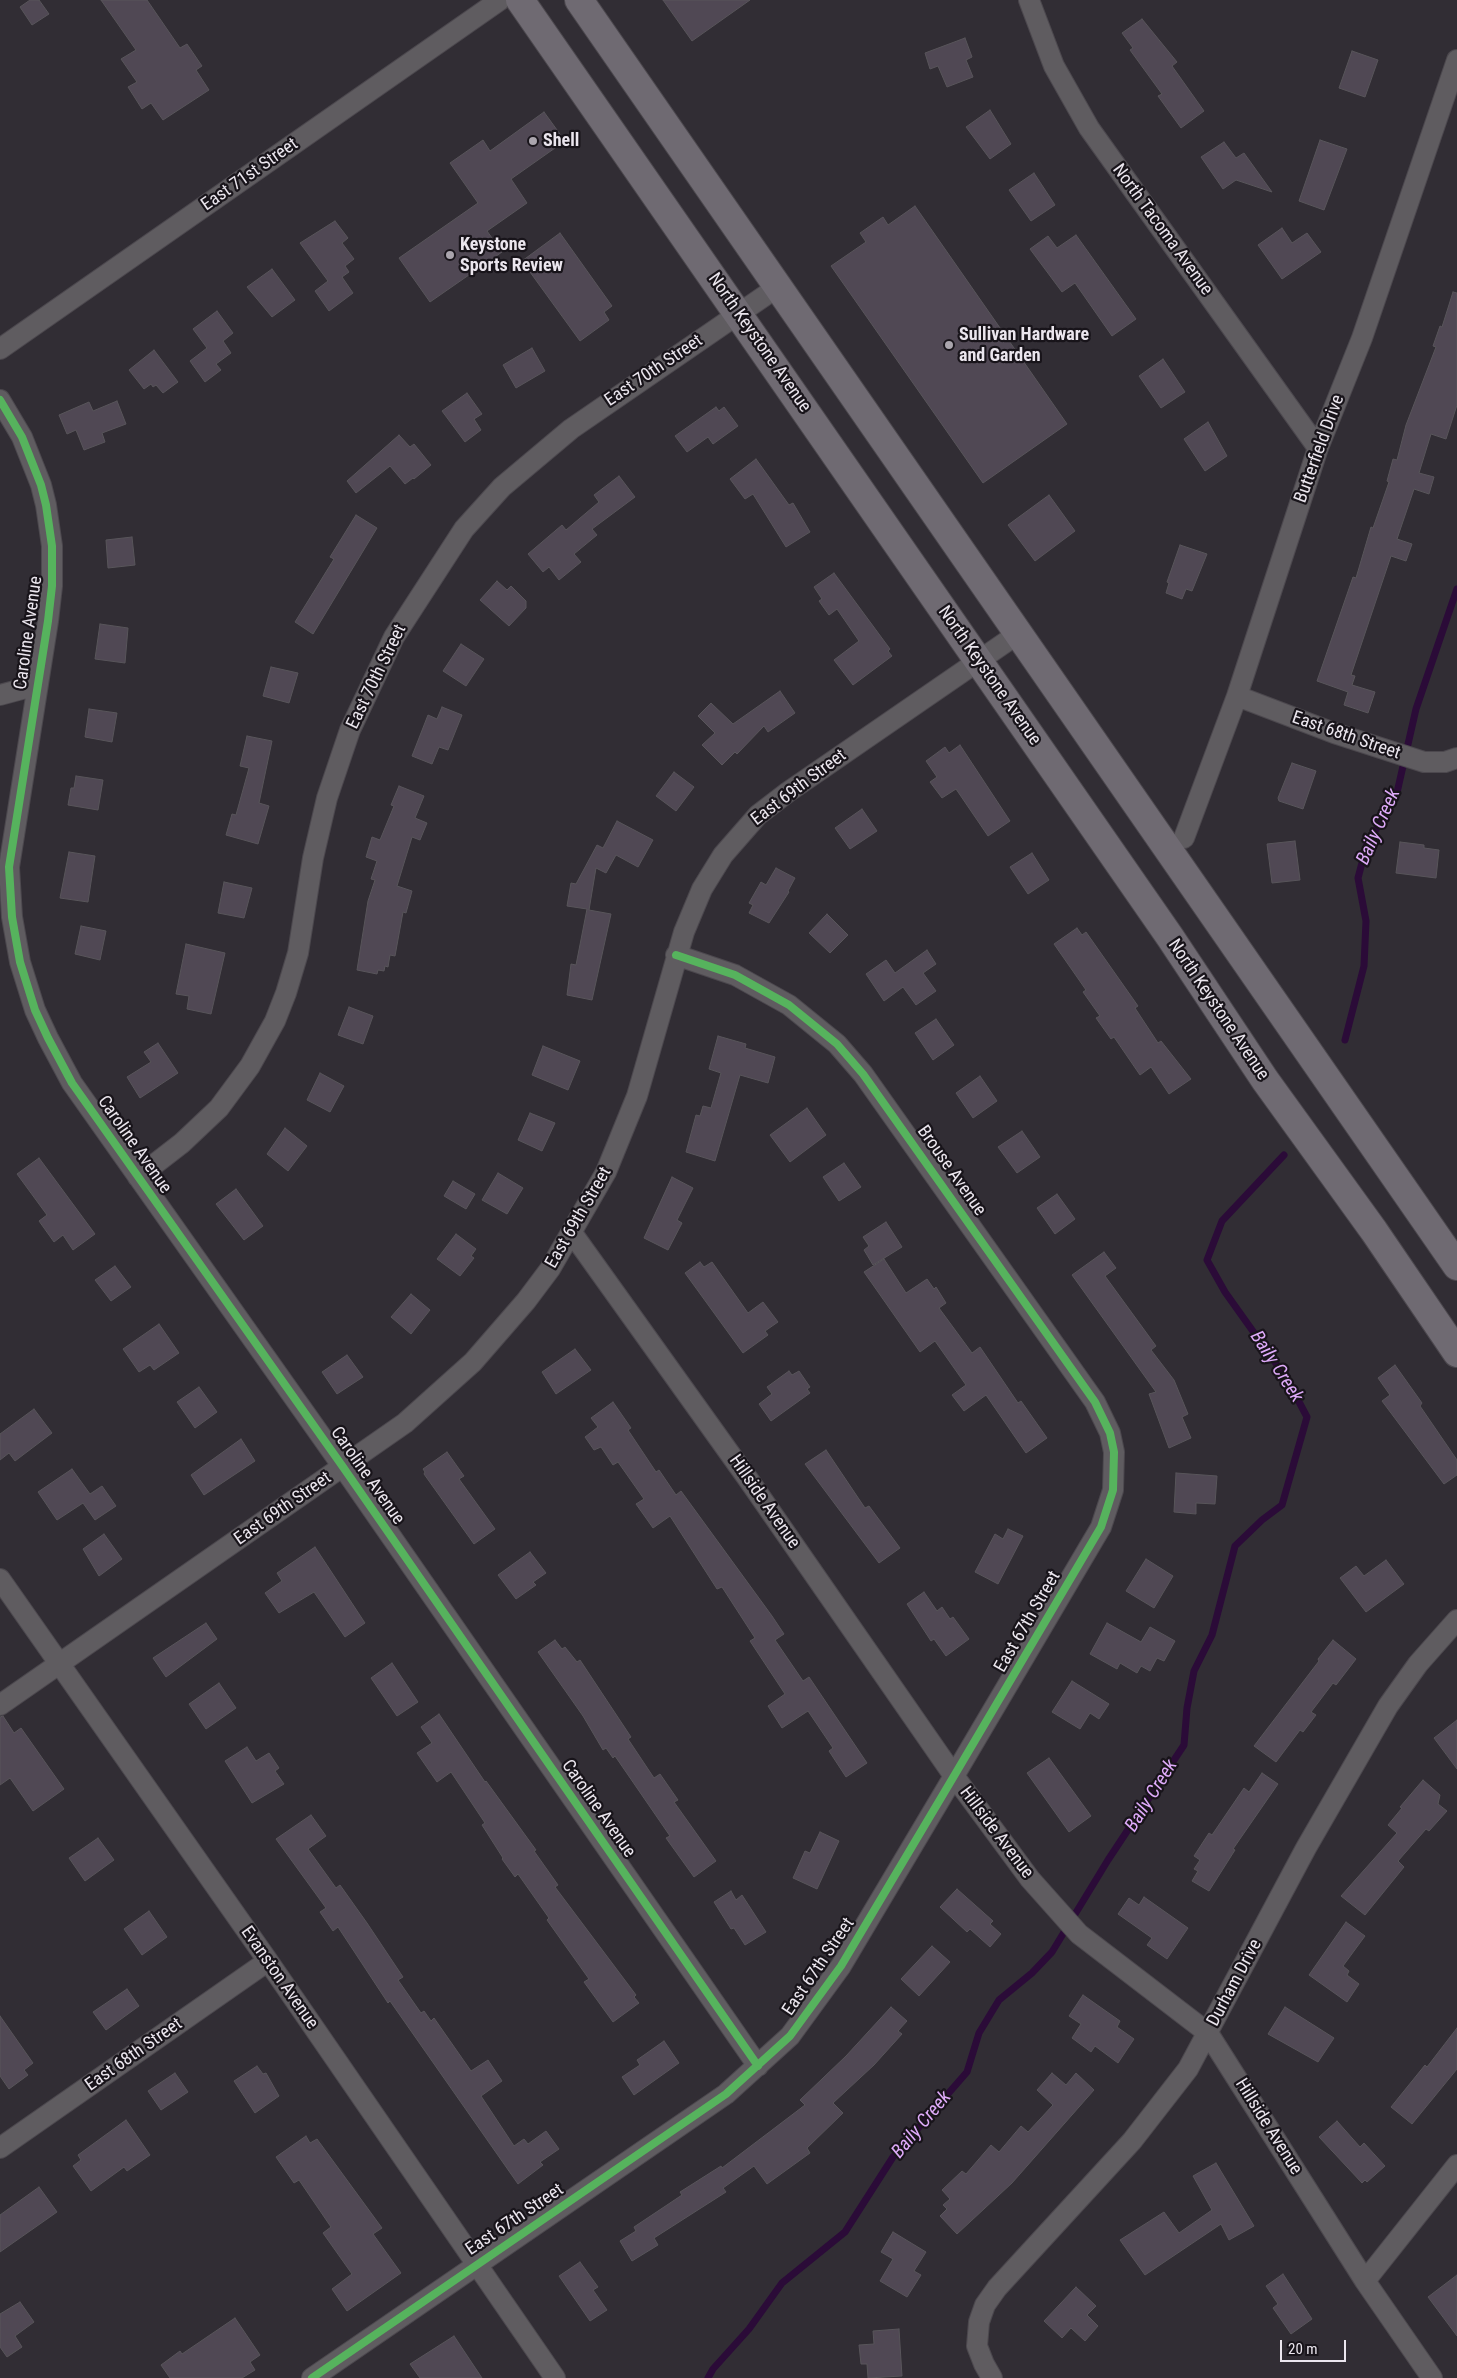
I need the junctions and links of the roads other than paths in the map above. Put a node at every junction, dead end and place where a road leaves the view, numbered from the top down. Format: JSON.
{"nodes":[{"id":1,"x":500,"y":0,"type":"edge"},
{"id":2,"x":520,"y":0,"type":"edge"},
{"id":3,"x":579,"y":0,"type":"edge"},
{"id":4,"x":1029,"y":0,"type":"edge"},
{"id":5,"x":1457,"y":60,"type":"edge"},
{"id":6,"x":779,"y":286,"type":"junction"},
{"id":7,"x":738,"y":314,"type":"junction"},
{"id":8,"x":0,"y":349,"type":"edge"},
{"id":9,"x":0,"y":400,"type":"edge"},
{"id":10,"x":1318,"y":448,"type":"junction"},
{"id":11,"x":1019,"y":633,"type":"junction"},
{"id":12,"x":978,"y":660,"type":"junction"},
{"id":13,"x":37,"y":684,"type":"junction"},
{"id":14,"x":0,"y":695,"type":"edge"},
{"id":15,"x":1237,"y":696,"type":"junction"},
{"id":16,"x":1457,"y":758,"type":"edge"},
{"id":17,"x":1184,"y":838,"type":"dead end"},
{"id":18,"x":5,"y":877,"type":"edge"},
{"id":19,"x":676,"y":955,"type":"junction"},
{"id":20,"x":138,"y":1177,"type":"junction"},
{"id":21,"x":572,"y":1234,"type":"junction"},
{"id":22,"x":1457,"y":1266,"type":"edge"},
{"id":23,"x":1457,"y":1353,"type":"edge"},
{"id":24,"x":343,"y":1467,"type":"junction"},
{"id":25,"x":1114,"y":1482,"type":"joint"},
{"id":26,"x":0,"y":1579,"type":"edge"},
{"id":27,"x":1457,"y":1620,"type":"edge"},
{"id":28,"x":59,"y":1664,"type":"junction"},
{"id":29,"x":0,"y":1704,"type":"edge"},
{"id":30,"x":954,"y":1776,"type":"junction"},
{"id":31,"x":268,"y":1962,"type":"junction"},
{"id":32,"x":1208,"y":2033,"type":"junction"},
{"id":33,"x":758,"y":2066,"type":"junction"},
{"id":34,"x":0,"y":2148,"type":"edge"},
{"id":35,"x":1457,"y":2166,"type":"edge"},
{"id":36,"x":477,"y":2264,"type":"junction"},
{"id":37,"x":1365,"y":2281,"type":"junction"},
{"id":38,"x":312,"y":2378,"type":"edge"},
{"id":39,"x":555,"y":2378,"type":"edge"},
{"id":40,"x":992,"y":2378,"type":"edge"},
{"id":41,"x":1432,"y":2378,"type":"edge"}],
"edges":[{"from":1,"to":8,"type":"street","name":"East 71st Street"},
{"from":2,"to":7,"type":"main road","name":"North Keystone Avenue"},
{"from":3,"to":6,"type":"main road"},
{"from":4,"to":10,"type":"street","name":"North Tacoma Avenue"},
{"from":5,"to":10,"type":"street","name":"Butterfield Drive"},
{"from":6,"to":7,"type":"street","name":"East 70th Street"},
{"from":6,"to":11,"type":"main road"},
{"from":7,"to":12,"type":"main road","name":"North Keystone Avenue"},
{"from":7,"to":20,"type":"street","name":"East 70th Street"},
{"from":9,"to":13,"type":"street","name":"Caroline Avenue"},
{"from":10,"to":15,"type":"street","name":"Butterfield Drive"},
{"from":11,"to":12,"type":"street","name":"East 69th Street"},
{"from":11,"to":22,"type":"main road"},
{"from":12,"to":19,"type":"street","name":"East 69th Street"},
{"from":12,"to":23,"type":"main road","name":"North Keystone Avenue"},
{"from":13,"to":14,"type":"street","name":"Caroline Avenue"},
{"from":13,"to":18,"type":"street","name":"Caroline Avenue"},
{"from":15,"to":16,"type":"street","name":"East 68th Street"},
{"from":15,"to":17,"type":"street","name":"Butterfield Drive"},
{"from":18,"to":20,"type":"street","name":"Caroline Avenue"},
{"from":19,"to":21,"type":"street","name":"East 69th Street"},
{"from":19,"to":25,"type":"street","name":"Brouse Avenue"},
{"from":20,"to":24,"type":"street","name":"Caroline Avenue"},
{"from":21,"to":24,"type":"street","name":"East 69th Street"},
{"from":21,"to":30,"type":"street","name":"Hillside Avenue"},
{"from":24,"to":28,"type":"street","name":"East 69th Street"},
{"from":24,"to":33,"type":"street","name":"Caroline Avenue"},
{"from":25,"to":30,"type":"street","name":"East 67th Street"},
{"from":26,"to":28,"type":"street","name":"Evanston Avenue"},
{"from":27,"to":32,"type":"street","name":"Durham Drive"},
{"from":28,"to":29,"type":"street","name":"East 69th Street"},
{"from":28,"to":31,"type":"street","name":"Evanston Avenue"},
{"from":30,"to":32,"type":"street","name":"Hillside Avenue"},
{"from":30,"to":33,"type":"street","name":"East 67th Street"},
{"from":31,"to":34,"type":"street","name":"East 68th Street"},
{"from":31,"to":36,"type":"street","name":"Evanston Avenue"},
{"from":32,"to":37,"type":"street","name":"Hillside Avenue"},
{"from":32,"to":40,"type":"street","name":"Durham Drive"},
{"from":33,"to":36,"type":"street","name":"East 67th Street"},
{"from":35,"to":37,"type":"street"},
{"from":36,"to":38,"type":"street","name":"East 67th Street"},
{"from":36,"to":39,"type":"street","name":"Evanston Avenue"},
{"from":37,"to":41,"type":"street","name":"Hillside Avenue"}]}
